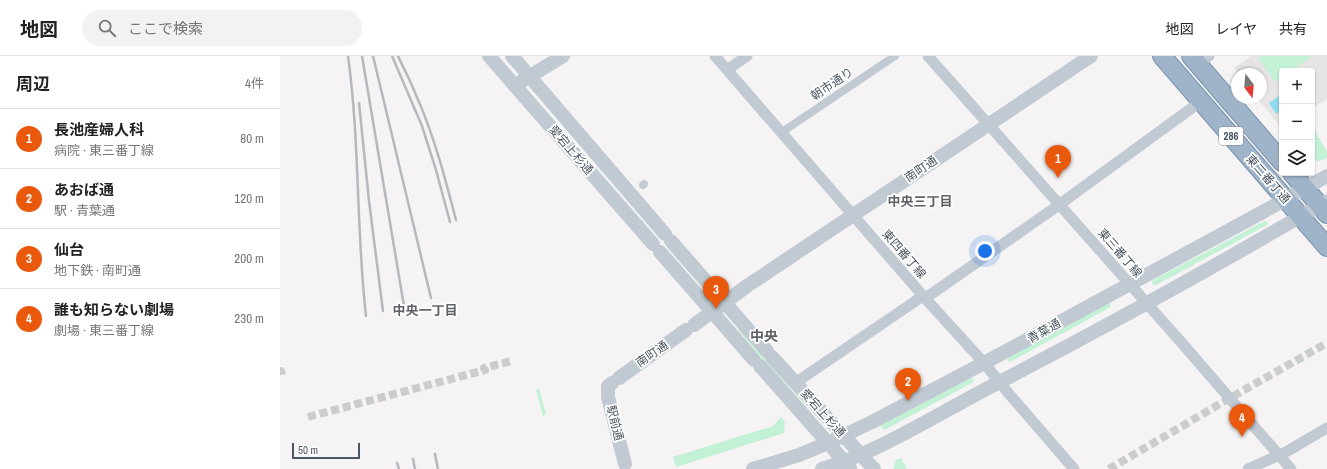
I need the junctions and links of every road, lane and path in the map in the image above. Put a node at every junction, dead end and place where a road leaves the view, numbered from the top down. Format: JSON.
{"nodes":[{"id":1,"x":490,"y":56,"type":"edge"},
{"id":2,"x":512,"y":56,"type":"edge"},
{"id":3,"x":563,"y":56,"type":"edge"},
{"id":4,"x":714,"y":56,"type":"edge"},
{"id":5,"x":747,"y":56,"type":"edge"},
{"id":6,"x":895,"y":56,"type":"edge"},
{"id":7,"x":928,"y":56,"type":"edge"},
{"id":8,"x":1091,"y":56,"type":"edge"},
{"id":9,"x":1162,"y":56,"type":"edge"},
{"id":10,"x":1199,"y":59,"type":"edge"},
{"id":11,"x":727,"y":70,"type":"junction"},
{"id":12,"x":530,"y":76,"type":"junction"},
{"id":13,"x":514,"y":85,"type":"junction"},
{"id":14,"x":1200,"y":102,"type":"junction"},
{"id":15,"x":988,"y":124,"type":"junction"},
{"id":16,"x":782,"y":132,"type":"junction"},
{"id":17,"x":1279,"y":158,"type":"edge"},
{"id":18,"x":1295,"y":176,"type":"edge"},
{"id":19,"x":1327,"y":176,"type":"edge"},
{"id":20,"x":1306,"y":188,"type":"junction"},
{"id":21,"x":1286,"y":200,"type":"junction"},
{"id":22,"x":1060,"y":204,"type":"junction"},
{"id":23,"x":1324,"y":207,"type":"edge"},
{"id":24,"x":853,"y":215,"type":"junction"},
{"id":25,"x":1300,"y":217,"type":"junction"},
{"id":26,"x":1327,"y":247,"type":"edge"},
{"id":27,"x":1129,"y":284,"type":"junction"},
{"id":28,"x":924,"y":297,"type":"junction"},
{"id":29,"x":1146,"y":303,"type":"junction"},
{"id":30,"x":718,"y":307,"type":"junction"},
{"id":31,"x":984,"y":363,"type":"junction"},
{"id":32,"x":615,"y":380,"type":"joint"},
{"id":33,"x":1000,"y":382,"type":"junction"},
{"id":34,"x":795,"y":383,"type":"junction"},
{"id":35,"x":1327,"y":428,"type":"edge"},
{"id":36,"x":843,"y":435,"type":"junction"},
{"id":37,"x":828,"y":443,"type":"junction"},
{"id":38,"x":861,"y":454,"type":"junction"},
{"id":39,"x":1279,"y":455,"type":"junction"},
{"id":40,"x":625,"y":464,"type":"dead end"},
{"id":41,"x":848,"y":465,"type":"edge"},
{"id":42,"x":753,"y":469,"type":"edge"},
{"id":43,"x":822,"y":469,"type":"edge"},
{"id":44,"x":874,"y":469,"type":"edge"},
{"id":45,"x":1074,"y":469,"type":"edge"},
{"id":46,"x":1248,"y":469,"type":"edge"},
{"id":47,"x":1291,"y":469,"type":"edge"}],
"edges":[{"from":1,"to":13,"type":"street","name":"愛宕上杉通"},
{"from":2,"to":12,"type":"street","name":"愛宕上杉通"},
{"from":3,"to":12,"type":"street"},
{"from":4,"to":11,"type":"street","name":"東四番丁線"},
{"from":5,"to":11,"type":"street"},
{"from":6,"to":16,"type":"street","name":"朝市通り"},
{"from":7,"to":15,"type":"street","name":"東三番丁線"},
{"from":8,"to":15,"type":"street","name":"南町通"},
{"from":9,"to":14,"type":"highway","name":"東二番丁通","number":"286"},
{"from":10,"to":17,"type":"highway","name":"東二番丁通","number":"286"},
{"from":11,"to":16,"type":"street","name":"東四番丁線"},
{"from":12,"to":13,"type":"street"},
{"from":12,"to":30,"type":"street","name":"愛宕上杉通"},
{"from":13,"to":30,"type":"street","name":"愛宕上杉通"},
{"from":14,"to":21,"type":"highway","name":"東二番丁通","number":"286"},
{"from":14,"to":22,"type":"street"},
{"from":15,"to":22,"type":"street","name":"東三番丁線"},
{"from":15,"to":24,"type":"street","name":"南町通"},
{"from":16,"to":24,"type":"street","name":"東四番丁線"},
{"from":18,"to":20,"type":"highway","name":"東二番丁通"},
{"from":19,"to":20,"type":"street","name":"青葉通"},
{"from":20,"to":21,"type":"street","name":"青葉通"},
{"from":20,"to":23,"type":"highway","name":"東二番丁通"},
{"from":21,"to":25,"type":"highway","name":"東二番丁通","number":"286"},
{"from":21,"to":27,"type":"street","name":"青葉通"},
{"from":22,"to":27,"type":"street","name":"東三番丁線"},
{"from":22,"to":28,"type":"street"},
{"from":23,"to":25,"type":"street","name":"青葉通"},
{"from":24,"to":28,"type":"street","name":"東四番丁線"},
{"from":24,"to":30,"type":"street","name":"南町通"},
{"from":25,"to":26,"type":"highway","name":"東二番丁通","number":"286"},
{"from":25,"to":29,"type":"street","name":"青葉通"},
{"from":27,"to":29,"type":"street","name":"東三番丁線"},
{"from":27,"to":31,"type":"street","name":"青葉通"},
{"from":28,"to":31,"type":"street","name":"東四番丁線"},
{"from":28,"to":34,"type":"street"},
{"from":29,"to":33,"type":"street","name":"青葉通"},
{"from":29,"to":39,"type":"street","name":"東三番丁線"},
{"from":30,"to":32,"type":"street","name":"南町通"},
{"from":30,"to":34,"type":"street","name":"愛宕上杉通"},
{"from":30,"to":37,"type":"street","name":"愛宕上杉通"},
{"from":31,"to":33,"type":"street","name":"東四番丁線"},
{"from":31,"to":36,"type":"street","name":"青葉通"},
{"from":32,"to":40,"type":"street","name":"駅前通"},
{"from":33,"to":38,"type":"street","name":"青葉通"},
{"from":33,"to":45,"type":"street","name":"東四番丁線"},
{"from":34,"to":36,"type":"street","name":"愛宕上杉通"},
{"from":35,"to":39,"type":"street"},
{"from":36,"to":37,"type":"street","name":"青葉通"},
{"from":36,"to":38,"type":"street","name":"愛宕上杉通"},
{"from":37,"to":41,"type":"street","name":"愛宕上杉通"},
{"from":37,"to":42,"type":"street","name":"青葉通"},
{"from":38,"to":41,"type":"street","name":"青葉通"},
{"from":38,"to":44,"type":"street","name":"愛宕上杉通"},
{"from":39,"to":46,"type":"street"},
{"from":39,"to":47,"type":"street","name":"東三番丁線"},
{"from":41,"to":43,"type":"street","name":"青葉通"}]}
